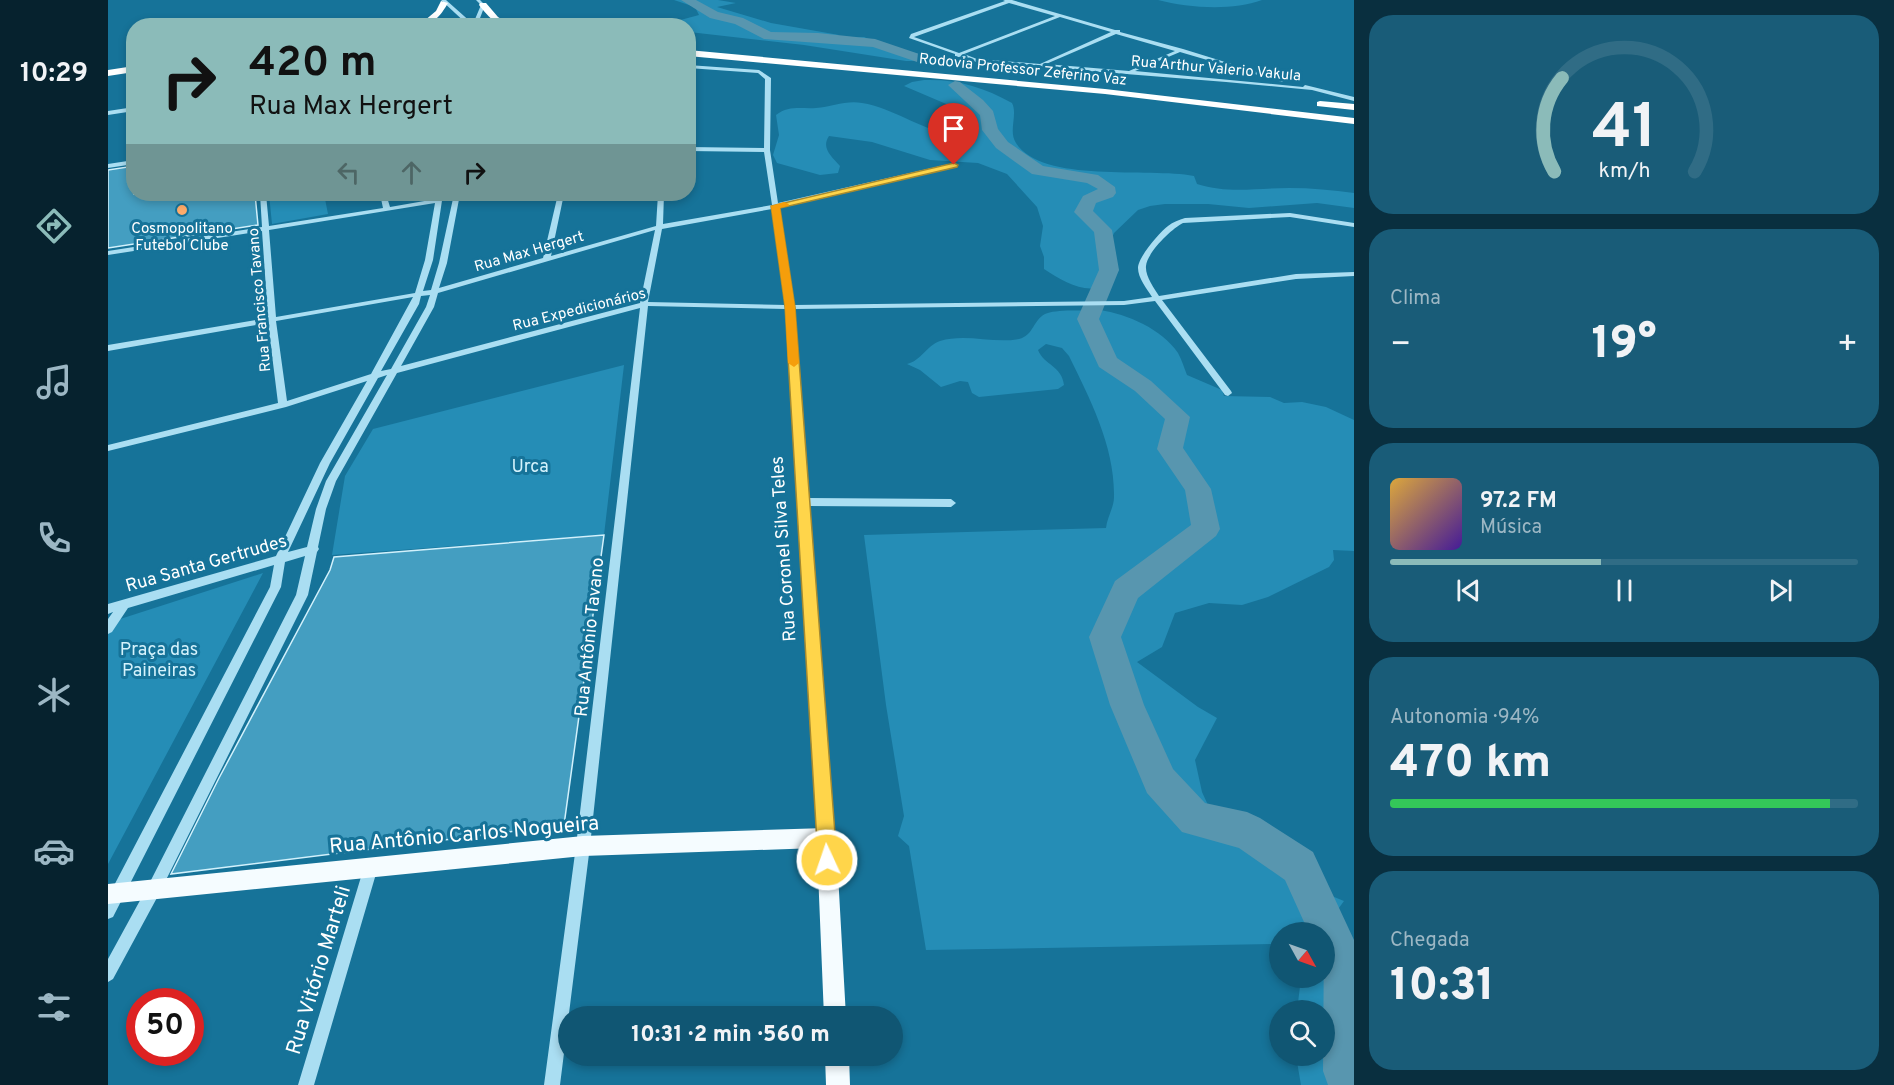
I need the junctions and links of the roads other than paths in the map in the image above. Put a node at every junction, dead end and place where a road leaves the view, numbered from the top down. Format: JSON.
{"nodes":[{"id":1,"x":446,"y":1,"type":"edge"},
{"id":2,"x":1007,"y":1,"type":"edge"},
{"id":3,"x":480,"y":3,"type":"edge"},
{"id":4,"x":1062,"y":15,"type":"junction"},
{"id":5,"x":432,"y":18,"type":"edge"},
{"id":6,"x":464,"y":18,"type":"edge"},
{"id":7,"x":475,"y":18,"type":"edge"},
{"id":8,"x":494,"y":18,"type":"edge"},
{"id":9,"x":1118,"y":31,"type":"junction"},
{"id":10,"x":696,"y":46,"type":"edge"},
{"id":11,"x":1180,"y":50,"type":"junction"},
{"id":12,"x":696,"y":53,"type":"edge"},
{"id":13,"x":957,"y":55,"type":"junction"},
{"id":14,"x":126,"y":62,"type":"edge"},
{"id":15,"x":108,"y":65,"type":"edge"},
{"id":16,"x":1039,"y":66,"type":"junction"},
{"id":17,"x":696,"y":67,"type":"edge"},
{"id":18,"x":1245,"y":69,"type":"junction"},
{"id":19,"x":126,"y":70,"type":"edge"},
{"id":20,"x":1129,"y":72,"type":"junction"},
{"id":21,"x":108,"y":73,"type":"edge"},
{"id":22,"x":1226,"y":80,"type":"junction"},
{"id":23,"x":1310,"y":89,"type":"junction"},
{"id":24,"x":1232,"y":96,"type":"junction"},
{"id":25,"x":1354,"y":99,"type":"edge"},
{"id":26,"x":1311,"y":103,"type":"dead end"},
{"id":27,"x":1289,"y":106,"type":"junction"},
{"id":28,"x":1354,"y":107,"type":"edge"},
{"id":29,"x":126,"y":110,"type":"edge"},
{"id":30,"x":108,"y":112,"type":"edge"},
{"id":31,"x":1354,"y":112,"type":"edge"},
{"id":32,"x":1354,"y":122,"type":"edge"},
{"id":33,"x":696,"y":149,"type":"edge"},
{"id":34,"x":767,"y":150,"type":"junction"},
{"id":35,"x":126,"y":163,"type":"edge"},
{"id":36,"x":954,"y":165,"type":"dead end"},
{"id":37,"x":108,"y":166,"type":"edge"},
{"id":38,"x":264,"y":201,"type":"edge"},
{"id":39,"x":385,"y":201,"type":"edge"},
{"id":40,"x":423,"y":201,"type":"edge"},
{"id":41,"x":438,"y":201,"type":"edge"},
{"id":42,"x":456,"y":201,"type":"edge"},
{"id":43,"x":559,"y":201,"type":"edge"},
{"id":44,"x":660,"y":201,"type":"edge"},
{"id":45,"x":775,"y":206,"type":"junction"},
{"id":46,"x":387,"y":210,"type":"junction"},
{"id":47,"x":1354,"y":225,"type":"edge"},
{"id":48,"x":658,"y":227,"type":"junction"},
{"id":49,"x":266,"y":230,"type":"junction"},
{"id":50,"x":108,"y":253,"type":"edge"},
{"id":51,"x":546,"y":260,"type":"junction"},
{"id":52,"x":1354,"y":274,"type":"edge"},
{"id":53,"x":437,"y":291,"type":"junction"},
{"id":54,"x":417,"y":295,"type":"junction"},
{"id":55,"x":1158,"y":299,"type":"junction"},
{"id":56,"x":644,"y":304,"type":"junction"},
{"id":57,"x":790,"y":307,"type":"junction"},
{"id":58,"x":272,"y":319,"type":"junction"},
{"id":59,"x":108,"y":348,"type":"edge"},
{"id":60,"x":396,"y":370,"type":"junction"},
{"id":61,"x":374,"y":376,"type":"junction"},
{"id":62,"x":1228,"y":393,"type":"dead end"},
{"id":63,"x":283,"y":405,"type":"junction"},
{"id":64,"x":108,"y":448,"type":"edge"},
{"id":65,"x":804,"y":502,"type":"junction"},
{"id":66,"x":951,"y":502,"type":"dead end"},
{"id":67,"x":314,"y":549,"type":"junction"},
{"id":68,"x":280,"y":559,"type":"junction"},
{"id":69,"x":124,"y":604,"type":"junction"},
{"id":70,"x":108,"y":609,"type":"edge"},
{"id":71,"x":108,"y":629,"type":"edge"},
{"id":72,"x":826,"y":838,"type":"junction"},
{"id":73,"x":584,"y":846,"type":"junction"},
{"id":74,"x":371,"y":867,"type":"junction"},
{"id":75,"x":154,"y":889,"type":"junction"},
{"id":76,"x":113,"y":894,"type":"edge"},
{"id":77,"x":108,"y":912,"type":"edge"},
{"id":78,"x":108,"y":974,"type":"edge"},
{"id":79,"x":834,"y":1006,"type":"edge"},
{"id":80,"x":836,"y":1066,"type":"edge"},
{"id":81,"x":834,"y":1083,"type":"edge"},
{"id":82,"x":306,"y":1085,"type":"edge"},
{"id":83,"x":552,"y":1085,"type":"edge"}],
"edges":[{"from":1,"to":5,"type":"highway"},
{"from":1,"to":6,"type":"street"},
{"from":2,"to":4,"type":"street"},
{"from":2,"to":13,"type":"street","name":"Rua Arthur Valerio Vakula"},
{"from":3,"to":7,"type":"street"},
{"from":3,"to":8,"type":"highway"},
{"from":4,"to":9,"type":"street"},
{"from":4,"to":13,"type":"street"},
{"from":9,"to":11,"type":"street"},
{"from":9,"to":16,"type":"street"},
{"from":10,"to":24,"type":"highway","name":"Rodovia Professor Zeferino Vaz"},
{"from":11,"to":18,"type":"street"},
{"from":11,"to":20,"type":"street"},
{"from":12,"to":27,"type":"highway","name":"Rodovia Professor Zeferino Vaz"},
{"from":13,"to":16,"type":"street","name":"Rua Arthur Valerio Vakula"},
{"from":14,"to":15,"type":"highway"},
{"from":16,"to":20,"type":"street","name":"Rua Arthur Valerio Vakula"},
{"from":17,"to":34,"type":"street","name":"Rua Coronel Silva Teles"},
{"from":18,"to":22,"type":"street"},
{"from":18,"to":23,"type":"street"},
{"from":19,"to":21,"type":"highway"},
{"from":20,"to":22,"type":"street","name":"Rua Arthur Valerio Vakula"},
{"from":22,"to":23,"type":"street","name":"Rua Arthur Valerio Vakula"},
{"from":23,"to":25,"type":"street"},
{"from":24,"to":27,"type":"highway"},
{"from":24,"to":31,"type":"highway","name":"Rodovia Professor Zeferino Vaz"},
{"from":26,"to":28,"type":"highway"},
{"from":27,"to":32,"type":"highway"},
{"from":29,"to":30,"type":"street"},
{"from":33,"to":34,"type":"street"},
{"from":34,"to":45,"type":"street","name":"Rua Coronel Silva Teles"},
{"from":35,"to":37,"type":"street"},
{"from":36,"to":45,"type":"street","name":"Rua Max Hergert"},
{"from":38,"to":49,"type":"street","name":"Rua Francisco Tavano"},
{"from":39,"to":46,"type":"street"},
{"from":40,"to":46,"type":"street"},
{"from":41,"to":54,"type":"street"},
{"from":42,"to":53,"type":"street"},
{"from":43,"to":51,"type":"street"},
{"from":44,"to":48,"type":"street","name":"Rua Antônio Tavano"},
{"from":45,"to":48,"type":"street","name":"Rua Max Hergert"},
{"from":45,"to":57,"type":"street","name":"Rua Coronel Silva Teles"},
{"from":46,"to":49,"type":"street"},
{"from":47,"to":55,"type":"street"},
{"from":48,"to":51,"type":"street","name":"Rua Max Hergert"},
{"from":48,"to":56,"type":"street","name":"Rua Antônio Tavano"},
{"from":49,"to":50,"type":"street"},
{"from":49,"to":58,"type":"street","name":"Rua Francisco Tavano"},
{"from":51,"to":53,"type":"street","name":"Rua Max Hergert"},
{"from":52,"to":55,"type":"street","name":"Rua Expedicionários"},
{"from":53,"to":54,"type":"street","name":"Rua Max Hergert"},
{"from":53,"to":60,"type":"street"},
{"from":54,"to":58,"type":"street","name":"Rua Max Hergert"},
{"from":54,"to":61,"type":"street"},
{"from":55,"to":57,"type":"street","name":"Rua Expedicionários"},
{"from":55,"to":62,"type":"street"},
{"from":56,"to":57,"type":"street","name":"Rua Expedicionários"},
{"from":56,"to":60,"type":"street","name":"Rua Expedicionários"},
{"from":56,"to":73,"type":"street","name":"Rua Antônio Tavano"},
{"from":57,"to":65,"type":"street","name":"Rua Coronel Silva Teles"},
{"from":58,"to":59,"type":"street","name":"Rua Max Hergert"},
{"from":58,"to":63,"type":"street","name":"Rua Francisco Tavano"},
{"from":60,"to":61,"type":"street","name":"Rua Expedicionários"},
{"from":60,"to":67,"type":"street"},
{"from":61,"to":63,"type":"street","name":"Rua Expedicionários"},
{"from":61,"to":68,"type":"street"},
{"from":63,"to":64,"type":"street","name":"Rua Expedicionários"},
{"from":65,"to":66,"type":"street"},
{"from":65,"to":72,"type":"street","name":"Rua Coronel Silva Teles"},
{"from":67,"to":68,"type":"street","name":"Rua Santa Gertrudes"},
{"from":67,"to":75,"type":"street"},
{"from":68,"to":69,"type":"street","name":"Rua Santa Gertrudes"},
{"from":68,"to":76,"type":"street"},
{"from":69,"to":70,"type":"street","name":"Rua Santa Gertrudes"},
{"from":69,"to":71,"type":"street"},
{"from":72,"to":73,"type":"main road","name":"Rua Antônio Carlos Nogueira"},
{"from":72,"to":79,"type":"main road","name":"Rua Coronel Silva Teles"},
{"from":73,"to":74,"type":"main road","name":"Rua Antônio Carlos Nogueira"},
{"from":73,"to":83,"type":"street","name":"Rua Antônio Tavano"},
{"from":74,"to":75,"type":"main road","name":"Rua Antônio Carlos Nogueira"},
{"from":74,"to":82,"type":"street","name":"Rua Vitório Marteli"},
{"from":75,"to":76,"type":"main road","name":"Rua Antônio Carlos Nogueira"},
{"from":75,"to":78,"type":"street"},
{"from":76,"to":77,"type":"street"},
{"from":80,"to":81,"type":"main road"}]}
